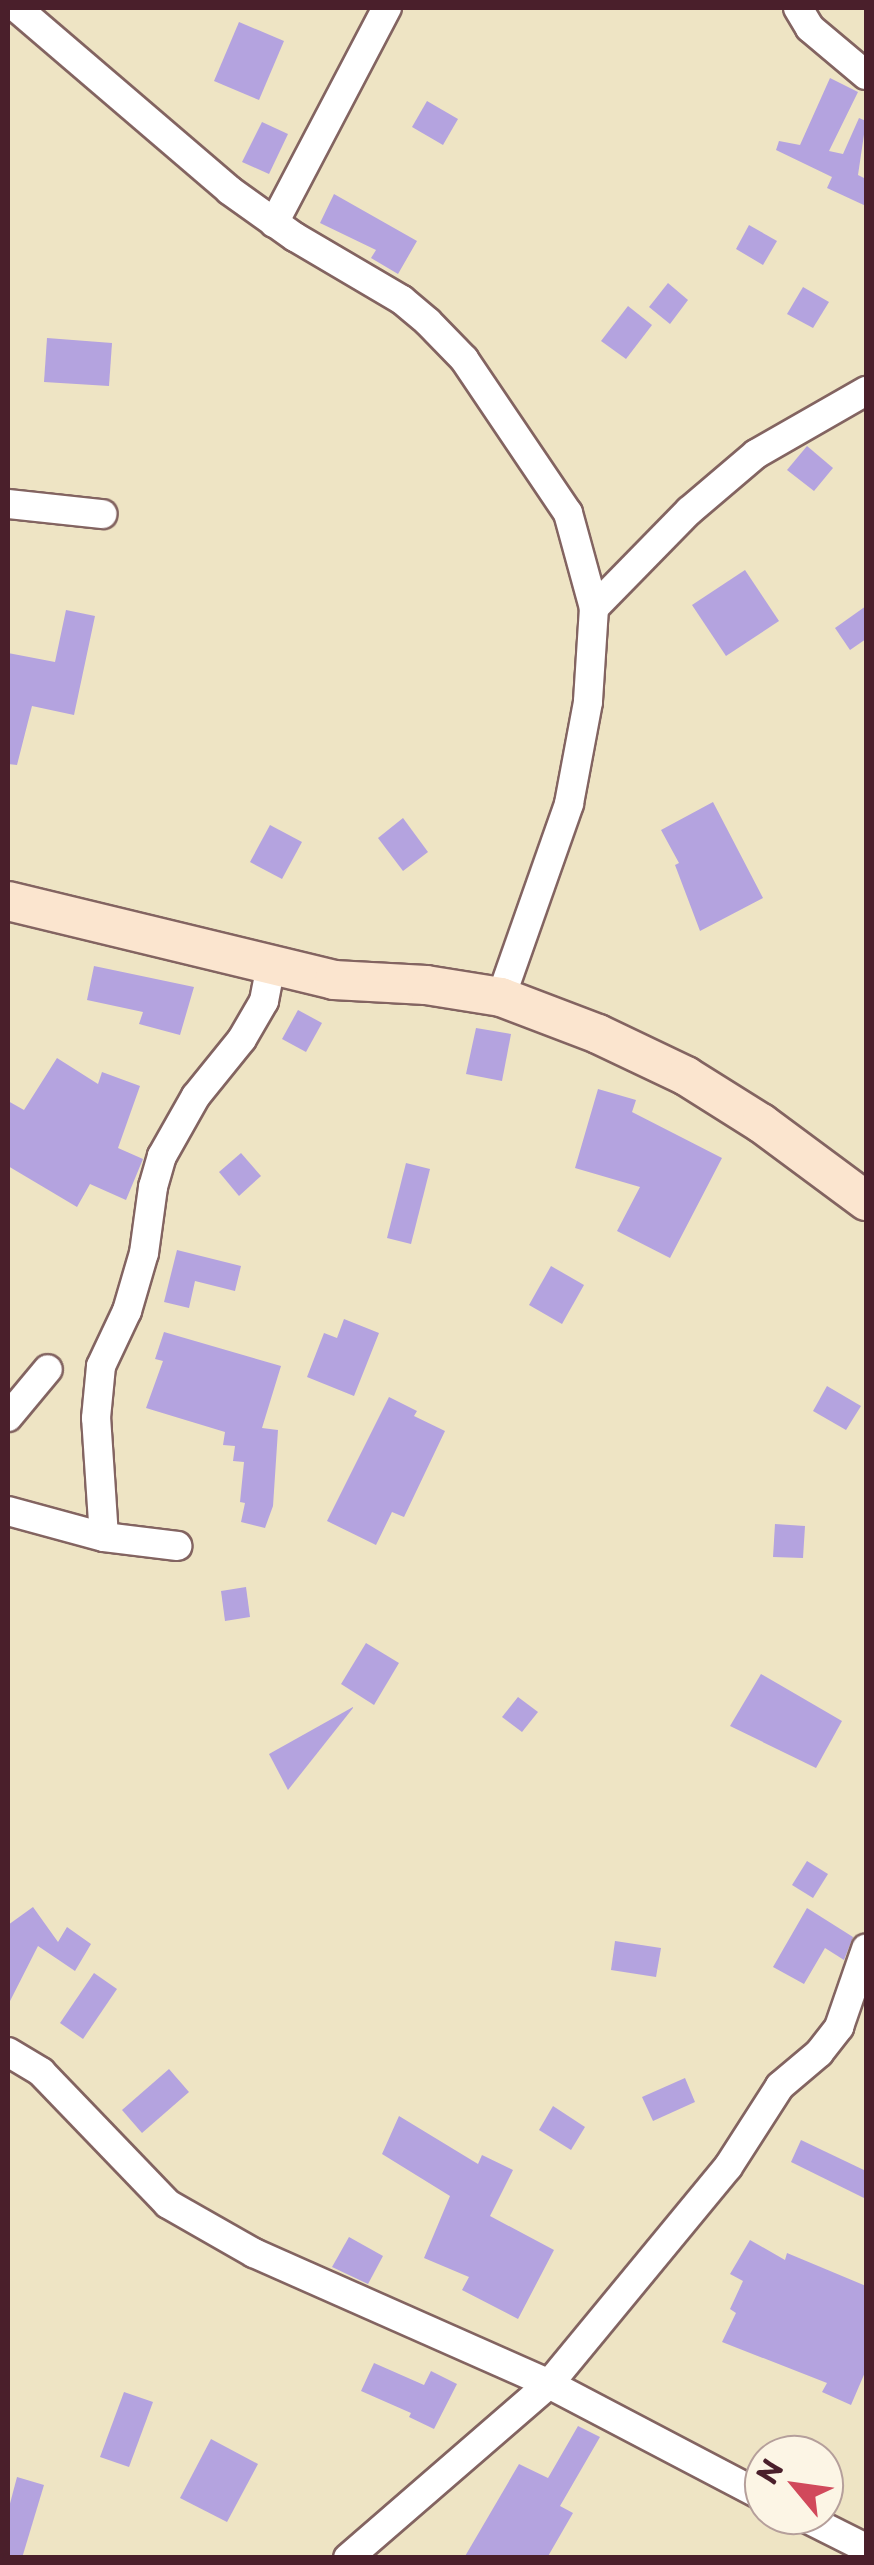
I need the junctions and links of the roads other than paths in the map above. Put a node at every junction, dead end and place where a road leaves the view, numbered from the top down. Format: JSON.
{"nodes":[{"id":1,"x":17,"y":8,"type":"edge"},
{"id":2,"x":387,"y":8,"type":"edge"},
{"id":3,"x":798,"y":8,"type":"edge"},
{"id":4,"x":866,"y":75,"type":"edge"},
{"id":5,"x":274,"y":223,"type":"junction"},
{"id":6,"x":866,"y":391,"type":"edge"},
{"id":7,"x":8,"y":504,"type":"edge"},
{"id":8,"x":102,"y":514,"type":"dead end"},
{"id":9,"x":594,"y":608,"type":"junction"},
{"id":10,"x":8,"y":901,"type":"edge"},
{"id":11,"x":270,"y":965,"type":"junction"},
{"id":12,"x":502,"y":997,"type":"junction"},
{"id":13,"x":866,"y":1201,"type":"edge"},
{"id":14,"x":48,"y":1369,"type":"dead end"},
{"id":15,"x":8,"y":1417,"type":"edge"},
{"id":16,"x":8,"y":1511,"type":"edge"},
{"id":17,"x":104,"y":1537,"type":"junction"},
{"id":18,"x":177,"y":1546,"type":"dead end"},
{"id":19,"x":866,"y":1950,"type":"edge"},
{"id":20,"x":8,"y":2052,"type":"edge"},
{"id":21,"x":549,"y":2384,"type":"junction"},
{"id":22,"x":744,"y":2486,"type":"edge"},
{"id":23,"x":840,"y":2535,"type":"edge"},
{"id":24,"x":866,"y":2548,"type":"edge"},
{"id":25,"x":348,"y":2558,"type":"edge"}],
"edges":[{"from":1,"to":5,"type":"street"},
{"from":2,"to":5,"type":"street"},
{"from":3,"to":4,"type":"street"},
{"from":5,"to":9,"type":"street"},
{"from":6,"to":9,"type":"street"},
{"from":7,"to":8,"type":"street"},
{"from":9,"to":12,"type":"street"},
{"from":10,"to":11,"type":"street"},
{"from":11,"to":12,"type":"street"},
{"from":11,"to":17,"type":"street"},
{"from":12,"to":13,"type":"street"},
{"from":14,"to":15,"type":"street"},
{"from":16,"to":17,"type":"street"},
{"from":17,"to":18,"type":"street"},
{"from":19,"to":21,"type":"street"},
{"from":20,"to":21,"type":"street"},
{"from":21,"to":22,"type":"street"},
{"from":21,"to":25,"type":"street"},
{"from":23,"to":24,"type":"street"}]}
